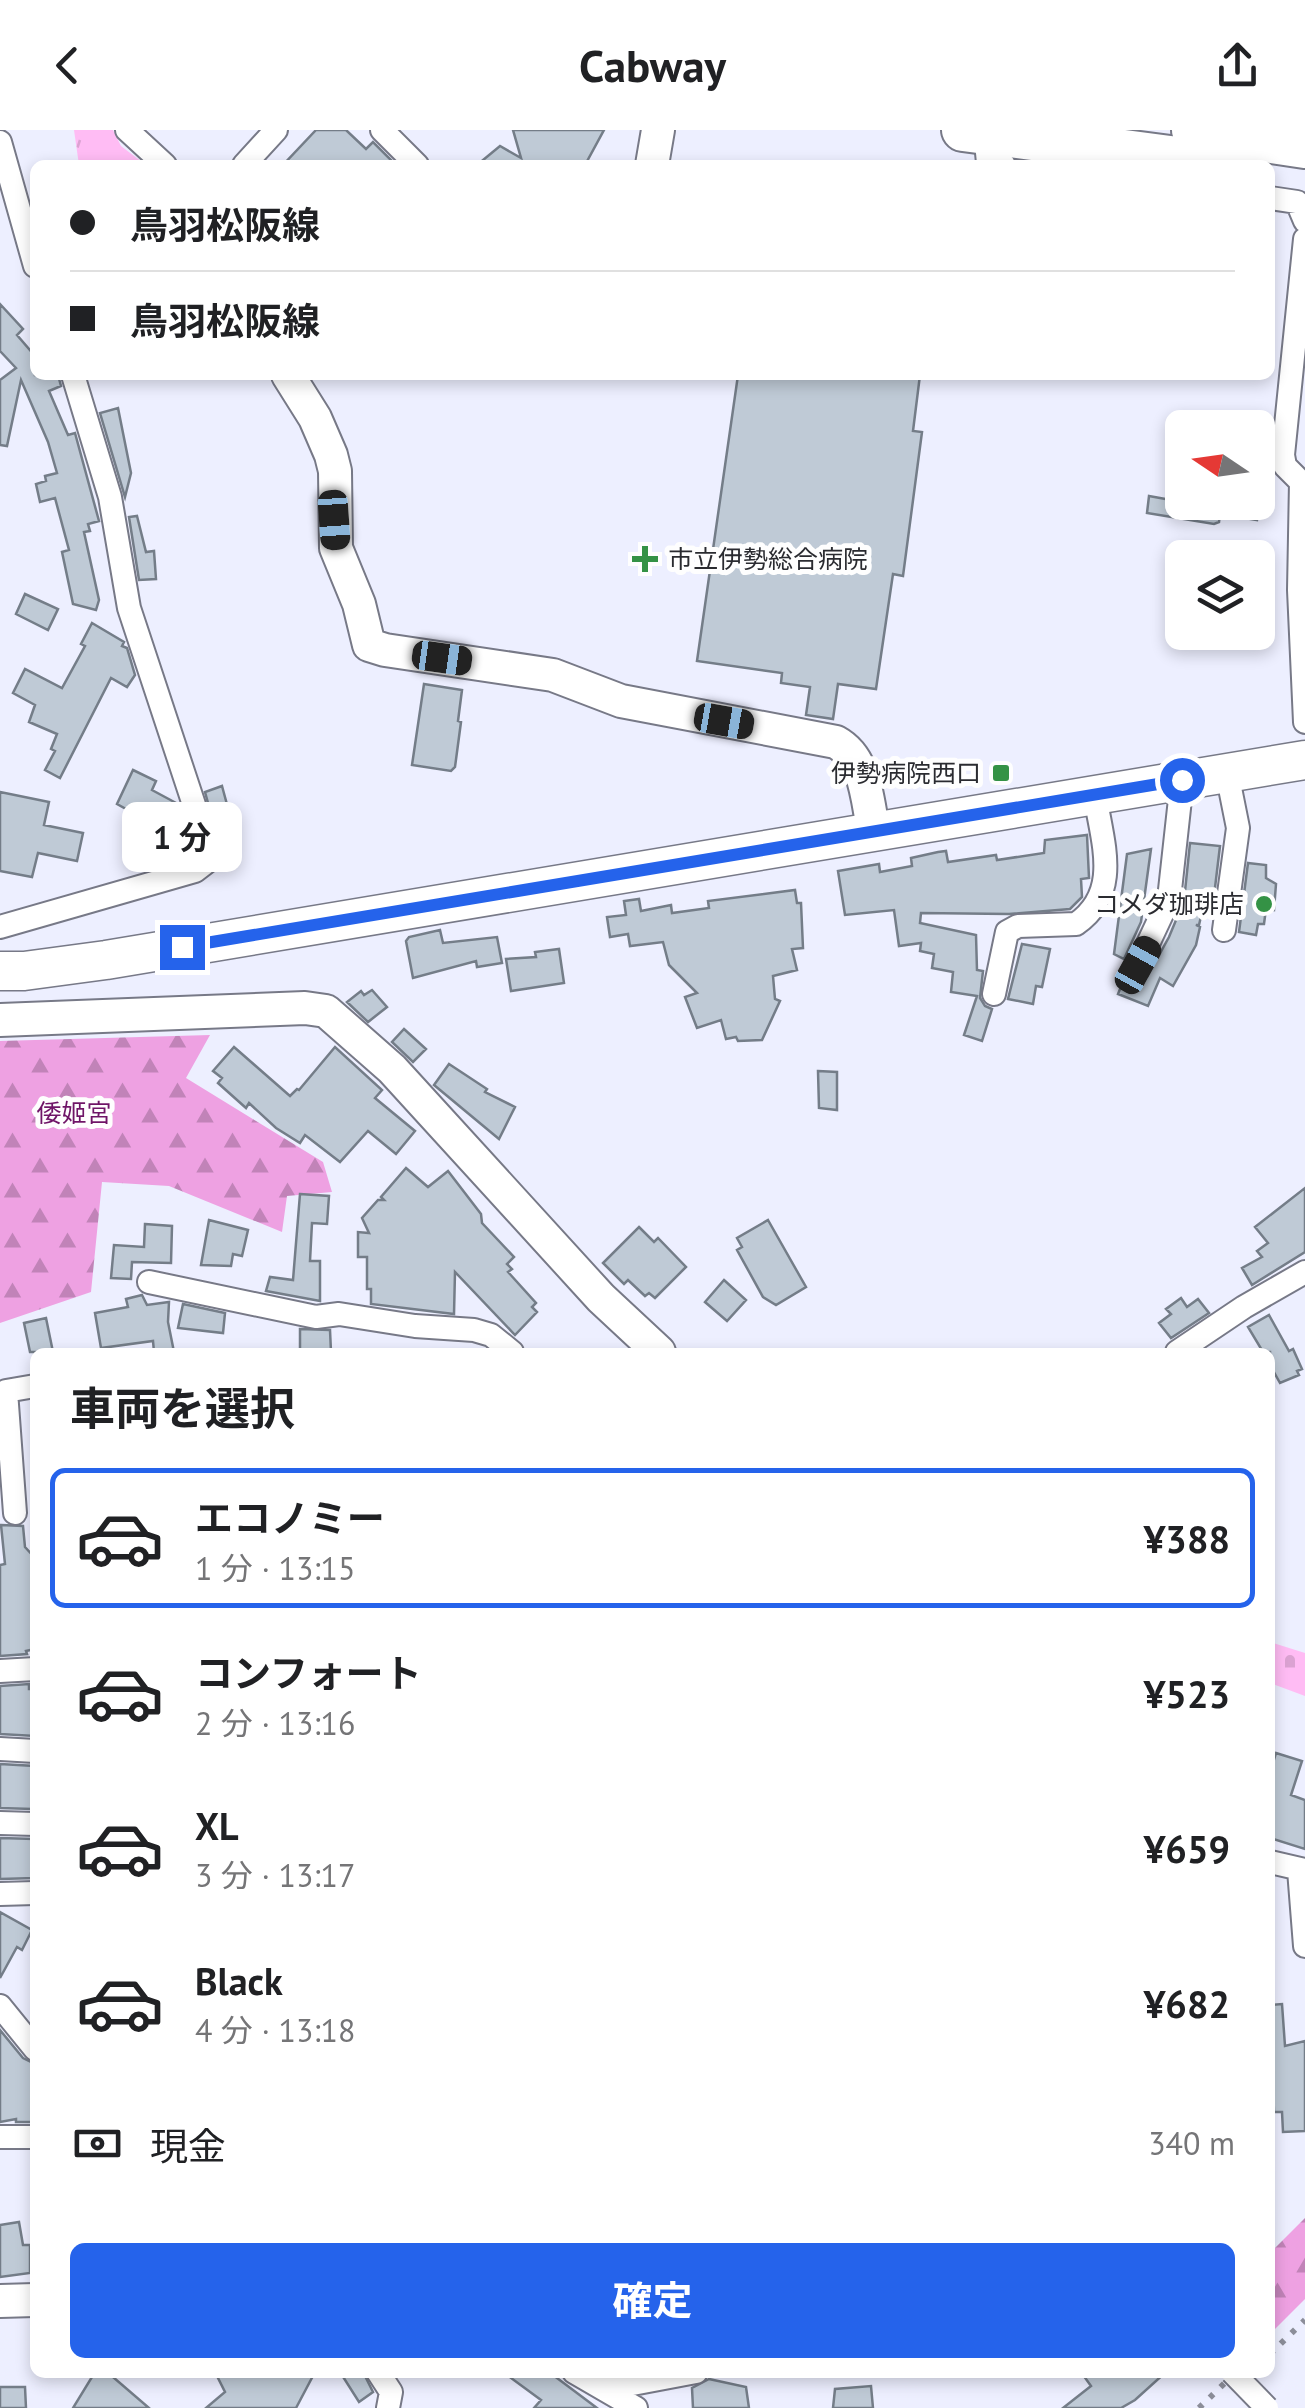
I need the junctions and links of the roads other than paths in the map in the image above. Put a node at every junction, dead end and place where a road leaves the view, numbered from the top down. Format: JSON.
{"nodes":[{"id":1,"x":127,"y":130,"type":"edge"},
{"id":2,"x":276,"y":130,"type":"edge"},
{"id":3,"x":382,"y":130,"type":"edge"},
{"id":4,"x":658,"y":130,"type":"edge"},
{"id":5,"x":1193,"y":130,"type":"edge"},
{"id":6,"x":0,"y":142,"type":"edge"},
{"id":7,"x":1305,"y":147,"type":"edge"},
{"id":8,"x":985,"y":148,"type":"edge"},
{"id":9,"x":159,"y":160,"type":"edge"},
{"id":10,"x":249,"y":160,"type":"edge"},
{"id":11,"x":412,"y":160,"type":"edge"},
{"id":12,"x":653,"y":160,"type":"edge"},
{"id":13,"x":1159,"y":160,"type":"edge"},
{"id":14,"x":1275,"y":171,"type":"edge"},
{"id":15,"x":1305,"y":175,"type":"edge"},
{"id":16,"x":1275,"y":199,"type":"edge"},
{"id":17,"x":1305,"y":221,"type":"edge"},
{"id":18,"x":1305,"y":239,"type":"edge"},
{"id":19,"x":30,"y":248,"type":"edge"},
{"id":20,"x":74,"y":380,"type":"edge"},
{"id":21,"x":291,"y":380,"type":"edge"},
{"id":22,"x":1304,"y":477,"type":"edge"},
{"id":23,"x":1305,"y":722,"type":"edge"},
{"id":24,"x":1305,"y":760,"type":"edge"},
{"id":25,"x":1227,"y":773,"type":"junction"},
{"id":26,"x":1182,"y":780,"type":"junction"},
{"id":27,"x":1095,"y":796,"type":"junction"},
{"id":28,"x":874,"y":833,"type":"junction"},
{"id":29,"x":0,"y":927,"type":"edge"},
{"id":30,"x":1224,"y":930,"type":"dead end"},
{"id":31,"x":1138,"y":965,"type":"dead end"},
{"id":32,"x":0,"y":970,"type":"edge"},
{"id":33,"x":994,"y":994,"type":"dead end"},
{"id":34,"x":0,"y":1020,"type":"edge"},
{"id":35,"x":1305,"y":1272,"type":"edge"},
{"id":36,"x":149,"y":1282,"type":"dead end"},
{"id":37,"x":507,"y":1348,"type":"edge"},
{"id":38,"x":650,"y":1348,"type":"edge"},
{"id":39,"x":1183,"y":1348,"type":"edge"},
{"id":40,"x":30,"y":1387,"type":"edge"},
{"id":41,"x":17,"y":1513,"type":"edge"},
{"id":42,"x":30,"y":1669,"type":"edge"},
{"id":43,"x":0,"y":1671,"type":"edge"},
{"id":44,"x":0,"y":1749,"type":"edge"},
{"id":45,"x":30,"y":1751,"type":"edge"},
{"id":46,"x":0,"y":1822,"type":"edge"},
{"id":47,"x":30,"y":1824,"type":"edge"},
{"id":48,"x":1275,"y":1863,"type":"edge"},
{"id":49,"x":1302,"y":1870,"type":"edge"},
{"id":50,"x":30,"y":1893,"type":"edge"},
{"id":51,"x":0,"y":1894,"type":"edge"},
{"id":52,"x":1305,"y":1946,"type":"edge"},
{"id":53,"x":0,"y":2006,"type":"edge"},
{"id":54,"x":30,"y":2042,"type":"edge"},
{"id":55,"x":0,"y":2137,"type":"edge"},
{"id":56,"x":30,"y":2137,"type":"edge"},
{"id":57,"x":30,"y":2300,"type":"edge"},
{"id":58,"x":0,"y":2301,"type":"edge"},
{"id":59,"x":382,"y":2378,"type":"edge"},
{"id":60,"x":585,"y":2378,"type":"edge"},
{"id":61,"x":664,"y":2378,"type":"edge"},
{"id":62,"x":1238,"y":2378,"type":"edge"},
{"id":63,"x":606,"y":2389,"type":"junction"},
{"id":64,"x":388,"y":2408,"type":"edge"},
{"id":65,"x":636,"y":2408,"type":"edge"},
{"id":66,"x":1268,"y":2408,"type":"edge"}],
"edges":[{"from":1,"to":9,"type":"street"},
{"from":2,"to":10,"type":"street"},
{"from":3,"to":11,"type":"street"},
{"from":4,"to":12,"type":"street"},
{"from":5,"to":7,"type":"highway"},
{"from":6,"to":19,"type":"street"},
{"from":8,"to":13,"type":"highway"},
{"from":14,"to":15,"type":"highway"},
{"from":16,"to":17,"type":"street"},
{"from":18,"to":22,"type":"street"},
{"from":20,"to":29,"type":"street"},
{"from":21,"to":28,"type":"street"},
{"from":22,"to":23,"type":"street"},
{"from":24,"to":25,"type":"main road"},
{"from":25,"to":26,"type":"main road"},
{"from":25,"to":30,"type":"street"},
{"from":26,"to":27,"type":"main road"},
{"from":26,"to":31,"type":"street"},
{"from":27,"to":28,"type":"main road"},
{"from":27,"to":33,"type":"street"},
{"from":28,"to":32,"type":"main road"},
{"from":34,"to":38,"type":"street"},
{"from":35,"to":39,"type":"street"},
{"from":36,"to":37,"type":"street"},
{"from":40,"to":41,"type":"street"},
{"from":42,"to":43,"type":"street"},
{"from":44,"to":45,"type":"street"},
{"from":46,"to":47,"type":"street"},
{"from":48,"to":49,"type":"street"},
{"from":49,"to":52,"type":"street"},
{"from":50,"to":51,"type":"street"},
{"from":53,"to":54,"type":"street"},
{"from":55,"to":56,"type":"street"},
{"from":57,"to":58,"type":"street"},
{"from":59,"to":64,"type":"street"},
{"from":60,"to":63,"type":"street"},
{"from":61,"to":63,"type":"street"},
{"from":62,"to":66,"type":"street","bridge":true},
{"from":63,"to":65,"type":"street"}]}
